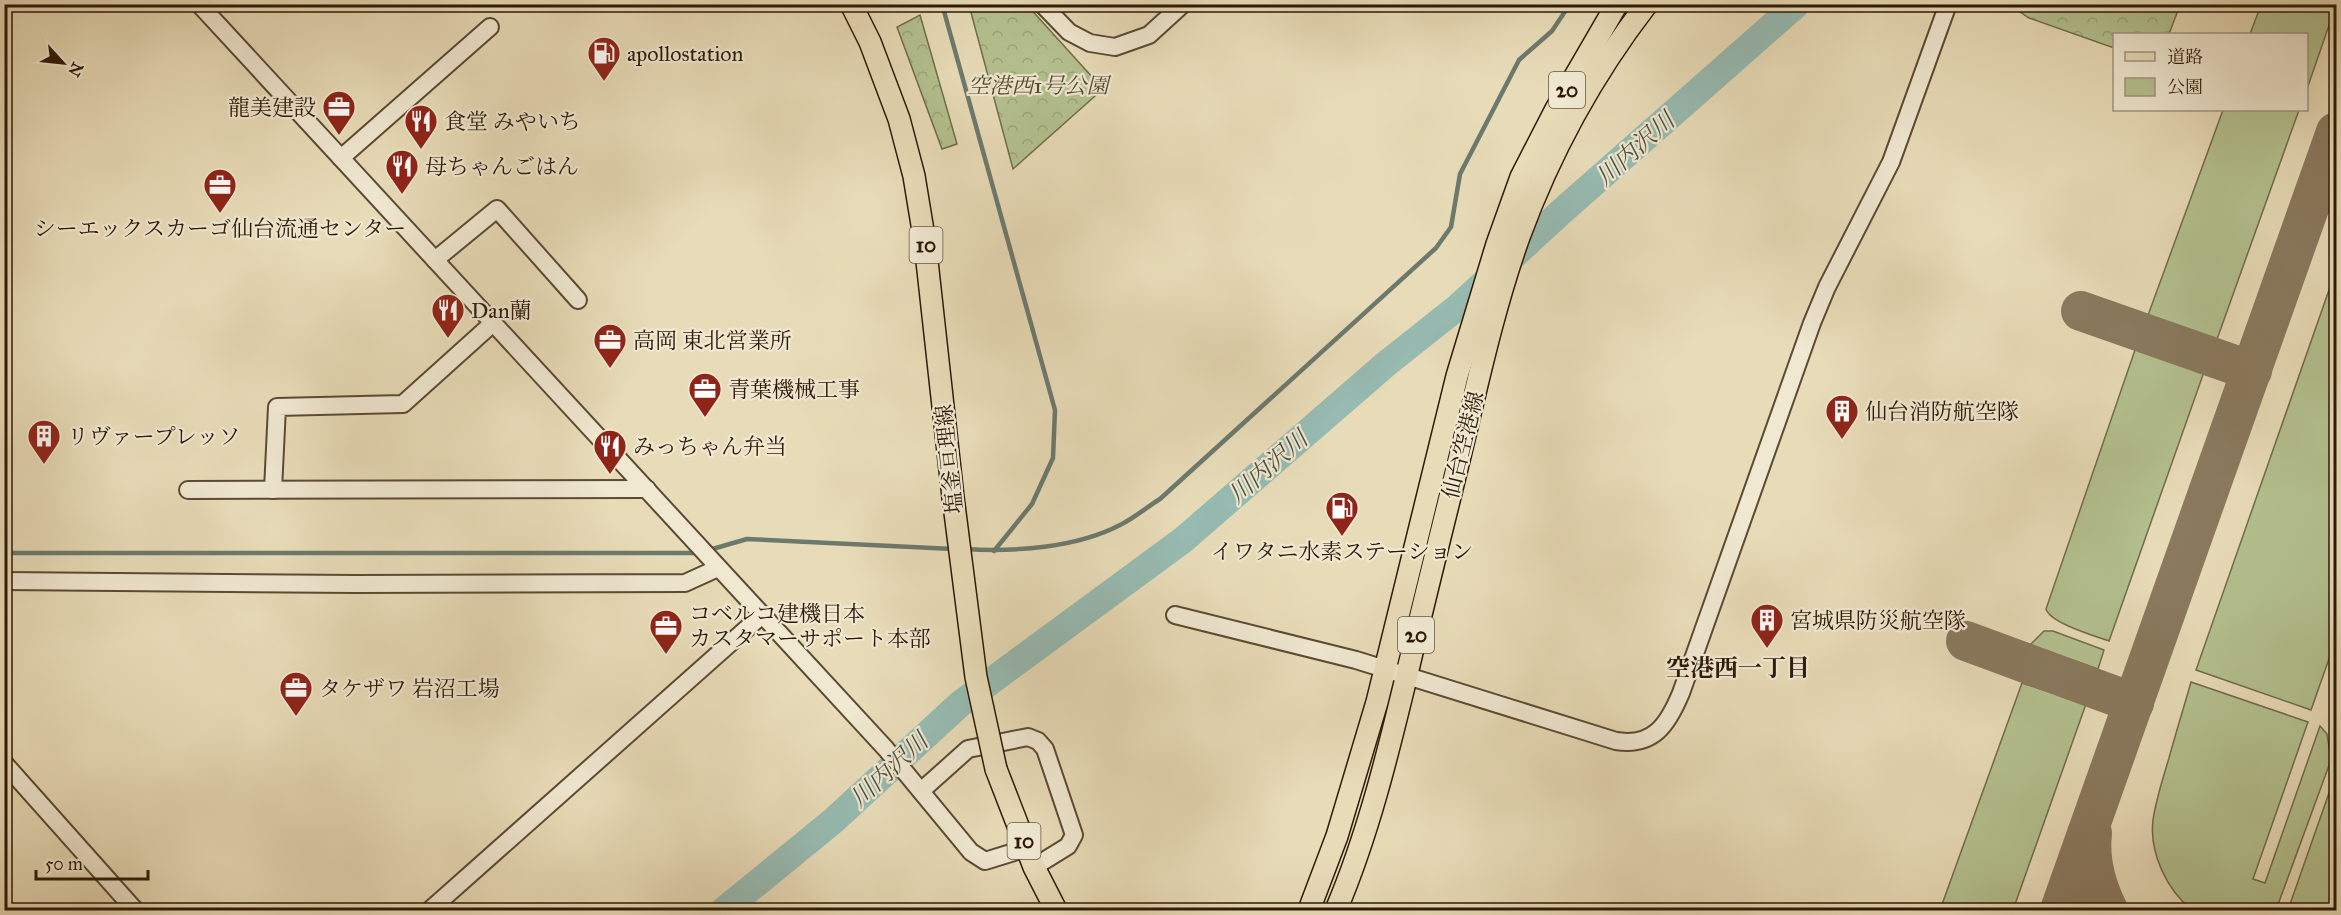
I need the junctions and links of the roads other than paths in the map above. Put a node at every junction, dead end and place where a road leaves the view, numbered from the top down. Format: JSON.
{"nodes":[{"id":1,"x":199,"y":4,"type":"edge"},
{"id":2,"x":851,"y":4,"type":"edge"},
{"id":3,"x":1042,"y":4,"type":"edge"},
{"id":4,"x":1183,"y":4,"type":"edge"},
{"id":5,"x":1617,"y":4,"type":"edge"},
{"id":6,"x":1647,"y":4,"type":"edge"},
{"id":7,"x":1948,"y":4,"type":"edge"},
{"id":8,"x":490,"y":27,"type":"dead end"},
{"id":9,"x":341,"y":158,"type":"junction"},
{"id":10,"x":435,"y":260,"type":"junction"},
{"id":11,"x":578,"y":300,"type":"dead end"},
{"id":12,"x":493,"y":323,"type":"junction"},
{"id":13,"x":647,"y":489,"type":"junction"},
{"id":14,"x":188,"y":490,"type":"dead end"},
{"id":15,"x":273,"y":490,"type":"junction"},
{"id":16,"x":717,"y":567,"type":"junction"},
{"id":17,"x":4,"y":581,"type":"edge"},
{"id":18,"x":762,"y":615,"type":"junction"},
{"id":19,"x":1175,"y":615,"type":"dead end"},
{"id":20,"x":1384,"y":668,"type":"junction"},
{"id":21,"x":1406,"y":675,"type":"junction"},
{"id":22,"x":4,"y":763,"type":"edge"},
{"id":23,"x":921,"y":791,"type":"junction"},
{"id":24,"x":1030,"y":857,"type":"junction"},
{"id":25,"x":135,"y":910,"type":"edge"},
{"id":26,"x":430,"y":910,"type":"edge"},
{"id":27,"x":1056,"y":910,"type":"edge"},
{"id":28,"x":1309,"y":910,"type":"edge"},
{"id":29,"x":1336,"y":910,"type":"edge"}],
"edges":[{"from":1,"to":9,"type":"street"},
{"from":2,"to":24,"type":"main road","name":"塩釜亘理線","number":"10","bridge":true},
{"from":3,"to":4,"type":"street"},
{"from":5,"to":20,"type":"main road","name":"仙台空港線","number":"20"},
{"from":6,"to":21,"type":"main road","name":"仙台空港線","number":"20"},
{"from":7,"to":21,"type":"street"},
{"from":8,"to":9,"type":"street"},
{"from":9,"to":10,"type":"street"},
{"from":10,"to":11,"type":"street"},
{"from":10,"to":12,"type":"street"},
{"from":12,"to":13,"type":"street"},
{"from":12,"to":15,"type":"street"},
{"from":13,"to":15,"type":"street"},
{"from":13,"to":16,"type":"street"},
{"from":14,"to":15,"type":"street"},
{"from":16,"to":17,"type":"street"},
{"from":16,"to":18,"type":"street"},
{"from":18,"to":23,"type":"street"},
{"from":18,"to":26,"type":"street"},
{"from":19,"to":20,"type":"street"},
{"from":20,"to":21,"type":"street"},
{"from":20,"to":28,"type":"main road","name":"仙台空港線","number":"20"},
{"from":21,"to":29,"type":"main road","name":"仙台空港線","number":"20"},
{"from":22,"to":25,"type":"street"},
{"from":23,"to":24,"type":"street"},
{"from":23,"to":24,"type":"street"},
{"from":24,"to":27,"type":"main road","name":"塩釜亘理線","number":"10"}]}
